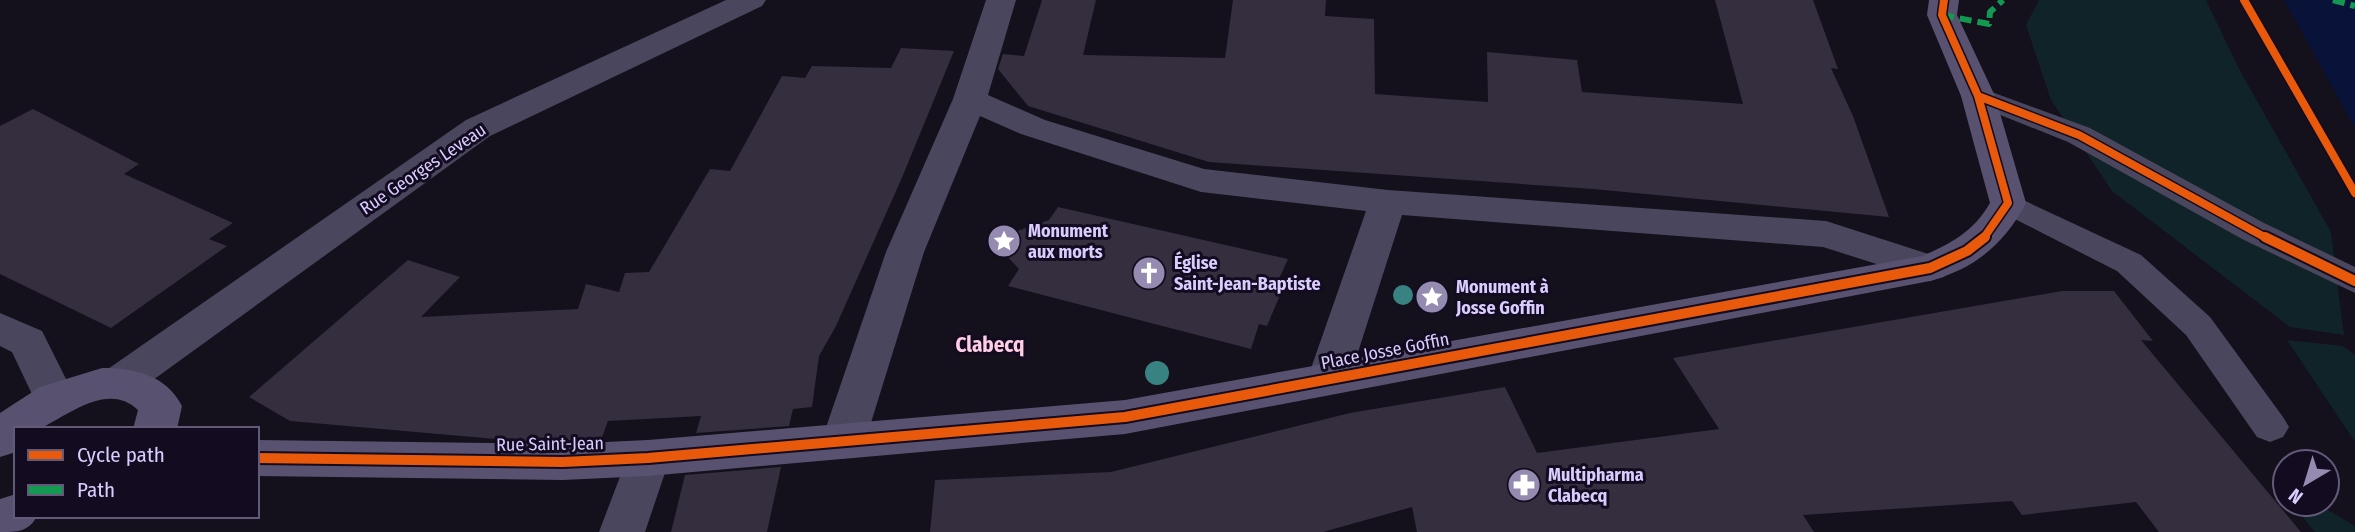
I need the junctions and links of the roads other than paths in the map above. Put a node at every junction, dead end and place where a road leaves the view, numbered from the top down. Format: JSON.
{"nodes":[{"id":1,"x":751,"y":0,"type":"edge"},
{"id":2,"x":1001,"y":0,"type":"edge"},
{"id":3,"x":1944,"y":0,"type":"edge"},
{"id":4,"x":1978,"y":96,"type":"junction"},
{"id":5,"x":970,"y":99,"type":"junction"},
{"id":6,"x":1388,"y":202,"type":"junction"},
{"id":7,"x":2008,"y":203,"type":"junction"},
{"id":8,"x":1930,"y":268,"type":"junction"},
{"id":9,"x":2355,"y":281,"type":"edge"},
{"id":10,"x":0,"y":328,"type":"edge"},
{"id":11,"x":1329,"y":377,"type":"junction"},
{"id":12,"x":120,"y":382,"type":"junction"},
{"id":13,"x":55,"y":399,"type":"junction"},
{"id":14,"x":14,"y":427,"type":"edge"},
{"id":15,"x":14,"y":427,"type":"edge"},
{"id":16,"x":156,"y":427,"type":"edge"},
{"id":17,"x":2270,"y":427,"type":"dead end"},
{"id":18,"x":0,"y":440,"type":"edge"},
{"id":19,"x":843,"y":442,"type":"junction"},
{"id":20,"x":259,"y":458,"type":"edge"},
{"id":21,"x":648,"y":458,"type":"junction"},
{"id":22,"x":622,"y":532,"type":"edge"}],
"edges":[{"from":1,"to":12,"type":"street","name":"Rue Georges Leveau"},
{"from":2,"to":5,"type":"street"},
{"from":3,"to":4,"type":"street"},
{"from":4,"to":7,"type":"street"},
{"from":4,"to":9,"type":"lane"},
{"from":5,"to":6,"type":"street"},
{"from":5,"to":19,"type":"street"},
{"from":6,"to":8,"type":"street"},
{"from":6,"to":11,"type":"street"},
{"from":7,"to":8,"type":"street","name":"Place Josse Goffin"},
{"from":7,"to":17,"type":"lane"},
{"from":8,"to":11,"type":"street","name":"Place Josse Goffin"},
{"from":10,"to":13,"type":"street"},
{"from":11,"to":19,"type":"street","name":"Place Josse Goffin"},
{"from":12,"to":13,"type":"street"},
{"from":12,"to":16,"type":"street"},
{"from":13,"to":14,"type":"street"},
{"from":15,"to":18,"type":"street"},
{"from":19,"to":21,"type":"street","name":"Rue Saint-Jean"},
{"from":20,"to":21,"type":"street","name":"Rue Saint-Jean"},
{"from":21,"to":22,"type":"street"}]}
